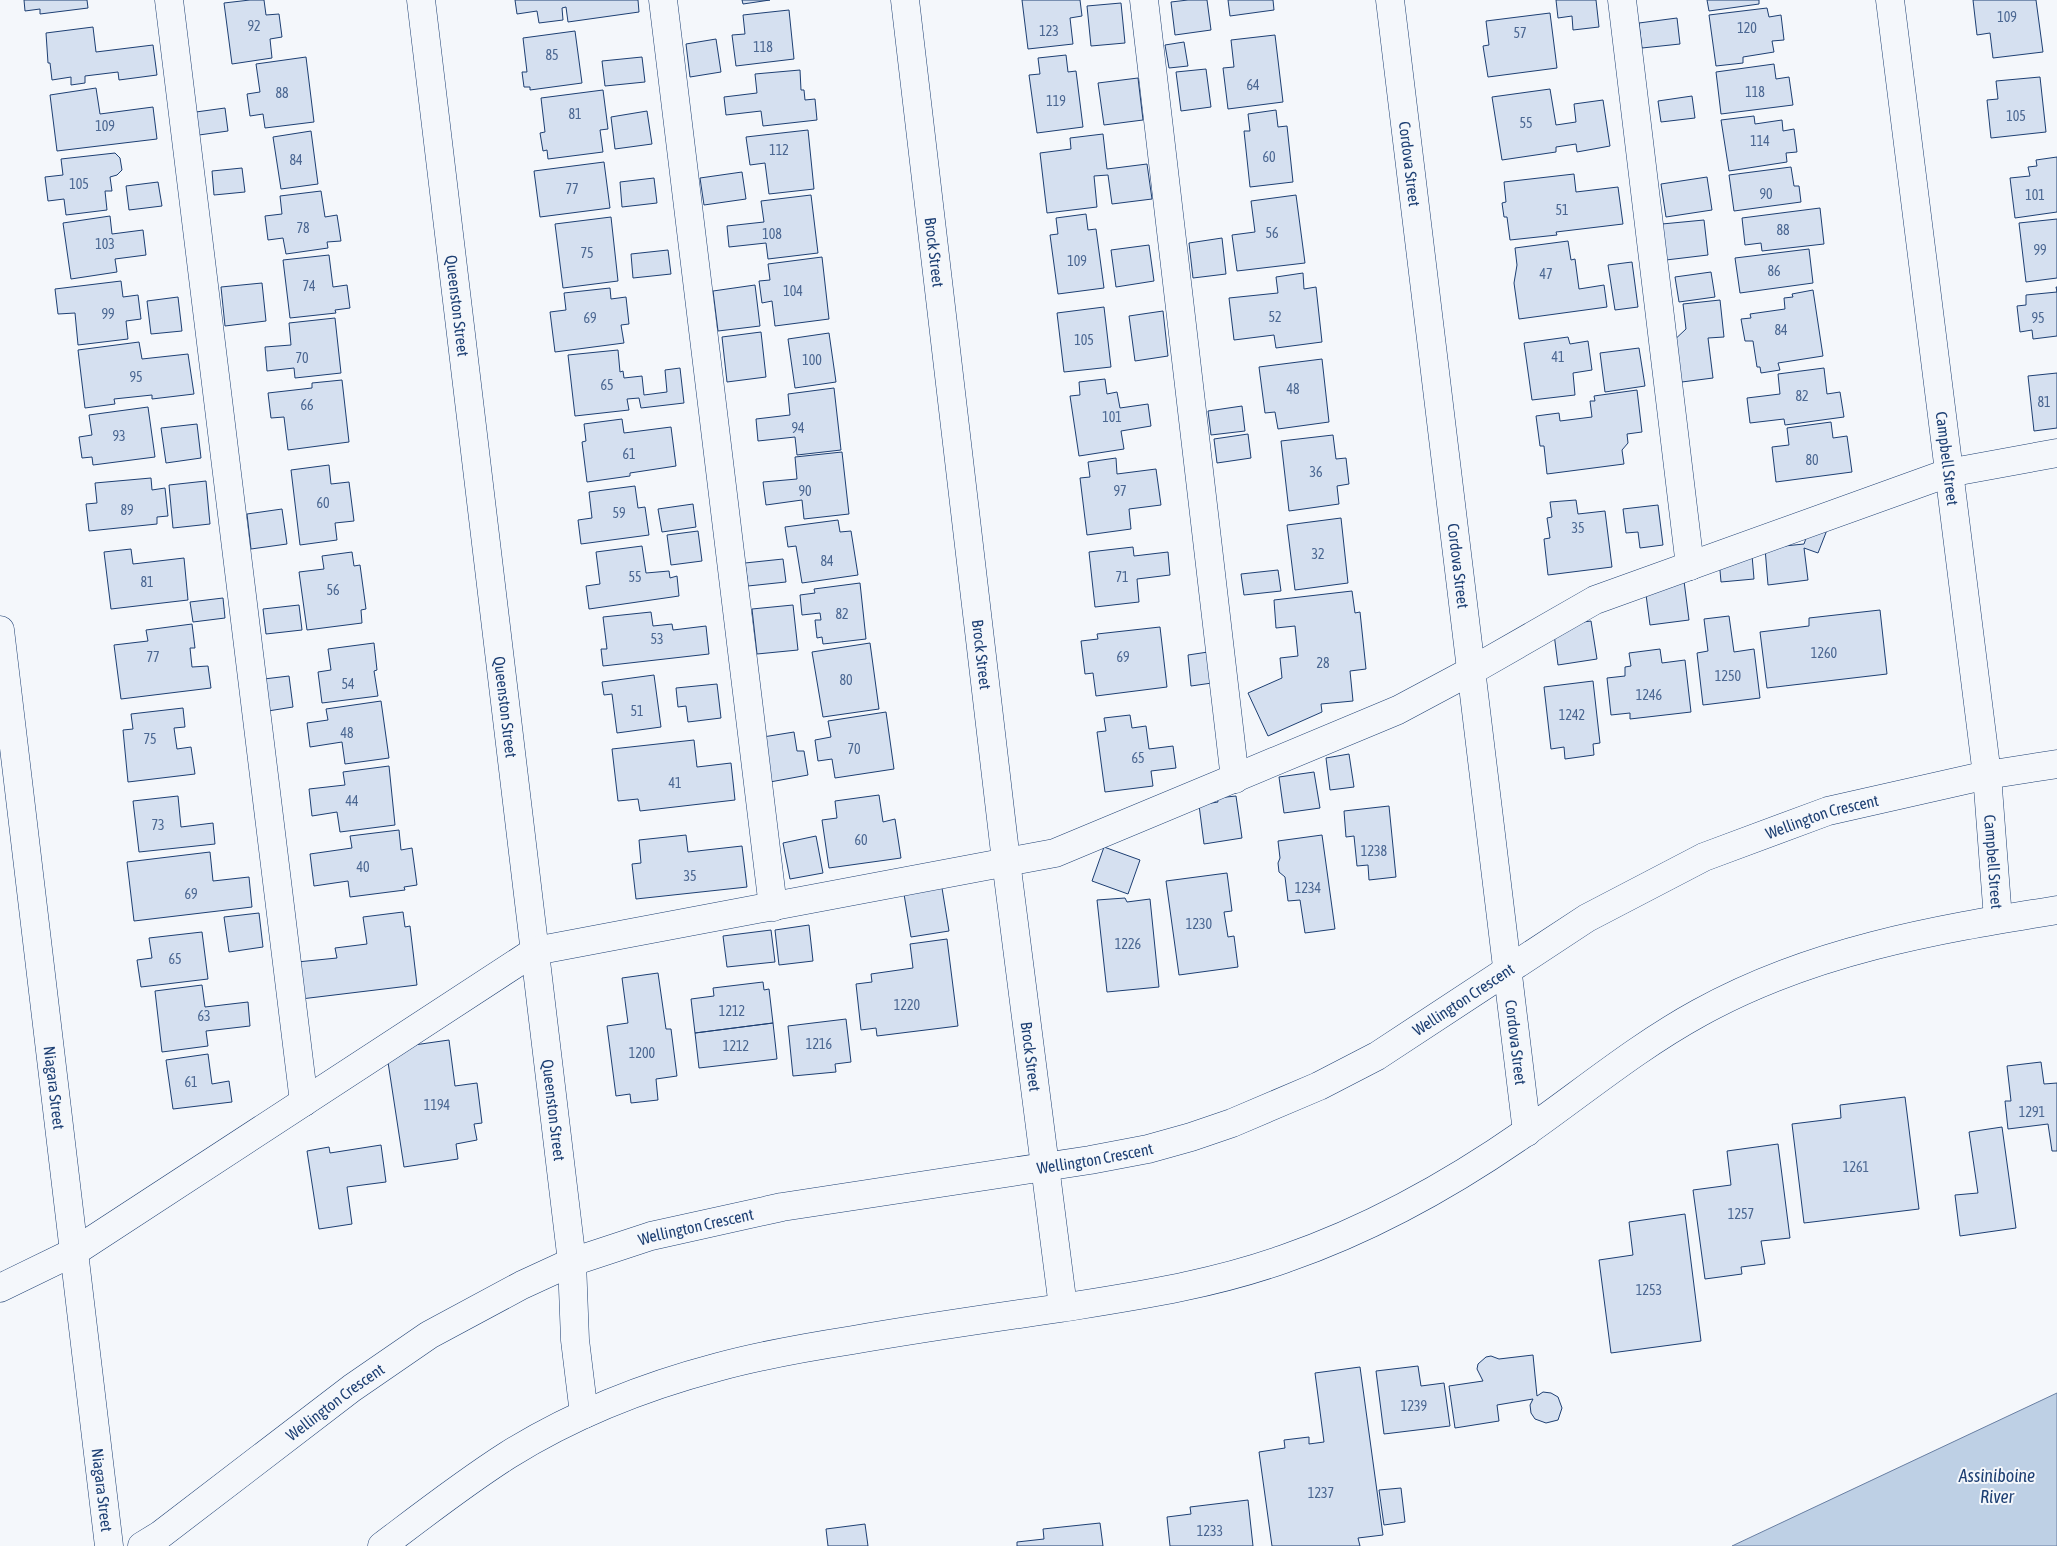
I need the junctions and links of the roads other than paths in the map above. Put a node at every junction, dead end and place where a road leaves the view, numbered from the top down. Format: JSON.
{"nodes":[{"id":1,"x":169,"y":0,"type":"edge"},
{"id":2,"x":421,"y":0,"type":"edge"},
{"id":3,"x":663,"y":0,"type":"edge"},
{"id":4,"x":905,"y":0,"type":"edge"},
{"id":5,"x":1144,"y":0,"type":"edge"},
{"id":6,"x":1390,"y":0,"type":"edge"},
{"id":7,"x":1622,"y":0,"type":"edge"},
{"id":8,"x":1890,"y":0,"type":"edge"},
{"id":9,"x":2057,"y":453,"type":"edge"},
{"id":10,"x":1948,"y":473,"type":"junction"},
{"id":11,"x":1690,"y":566,"type":"junction"},
{"id":12,"x":0,"y":630,"type":"edge"},
{"id":13,"x":1471,"y":671,"type":"junction"},
{"id":14,"x":2057,"y":764,"type":"edge"},
{"id":15,"x":1987,"y":775,"type":"junction"},
{"id":16,"x":1235,"y":779,"type":"junction"},
{"id":17,"x":1006,"y":861,"type":"junction"},
{"id":18,"x":773,"y":907,"type":"junction"},
{"id":19,"x":2057,"y":910,"type":"edge"},
{"id":20,"x":1998,"y":920,"type":"junction"},
{"id":21,"x":535,"y":951,"type":"junction"},
{"id":22,"x":1508,"y":971,"type":"junction"},
{"id":23,"x":304,"y":1102,"type":"junction"},
{"id":24,"x":1527,"y":1132,"type":"junction"},
{"id":25,"x":1044,"y":1167,"type":"junction"},
{"id":26,"x":74,"y":1252,"type":"junction"},
{"id":27,"x":572,"y":1262,"type":"junction"},
{"id":28,"x":0,"y":1288,"type":"edge"},
{"id":29,"x":1063,"y":1307,"type":"junction"},
{"id":30,"x":584,"y":1414,"type":"junction"},
{"id":31,"x":109,"y":1546,"type":"edge"},
{"id":32,"x":142,"y":1546,"type":"edge"},
{"id":33,"x":382,"y":1546,"type":"edge"}],
"edges":[{"from":1,"to":23,"type":"street"},
{"from":2,"to":21,"type":"street","name":"Queenston Street"},
{"from":3,"to":18,"type":"street"},
{"from":4,"to":17,"type":"street","name":"Brock Street"},
{"from":5,"to":16,"type":"street"},
{"from":6,"to":13,"type":"street","name":"Cordova Street"},
{"from":7,"to":11,"type":"street"},
{"from":8,"to":10,"type":"street","name":"Campbell Street"},
{"from":9,"to":10,"type":"street"},
{"from":10,"to":11,"type":"street"},
{"from":10,"to":15,"type":"street","name":"Campbell Street"},
{"from":11,"to":13,"type":"street"},
{"from":12,"to":26,"type":"street","name":"Niagara Street"},
{"from":13,"to":16,"type":"street"},
{"from":13,"to":22,"type":"street","name":"Cordova Street"},
{"from":14,"to":15,"type":"street","name":"Wellington Crescent"},
{"from":15,"to":20,"type":"street","name":"Campbell Street"},
{"from":15,"to":22,"type":"street","name":"Wellington Crescent"},
{"from":16,"to":17,"type":"street"},
{"from":17,"to":18,"type":"street"},
{"from":17,"to":25,"type":"street","name":"Brock Street"},
{"from":18,"to":21,"type":"street"},
{"from":19,"to":20,"type":"street"},
{"from":20,"to":24,"type":"street"},
{"from":21,"to":23,"type":"street"},
{"from":21,"to":27,"type":"street","name":"Queenston Street"},
{"from":22,"to":24,"type":"street","name":"Cordova Street"},
{"from":22,"to":25,"type":"street","name":"Wellington Crescent"},
{"from":23,"to":26,"type":"street"},
{"from":24,"to":29,"type":"street"},
{"from":25,"to":27,"type":"street","name":"Wellington Crescent"},
{"from":25,"to":29,"type":"street","name":"Brock Street"},
{"from":26,"to":28,"type":"street"},
{"from":26,"to":31,"type":"street","name":"Niagara Street"},
{"from":27,"to":30,"type":"street","name":"Queenston Street"},
{"from":27,"to":32,"type":"street","name":"Wellington Crescent"},
{"from":29,"to":30,"type":"street"},
{"from":30,"to":33,"type":"street"}]}
